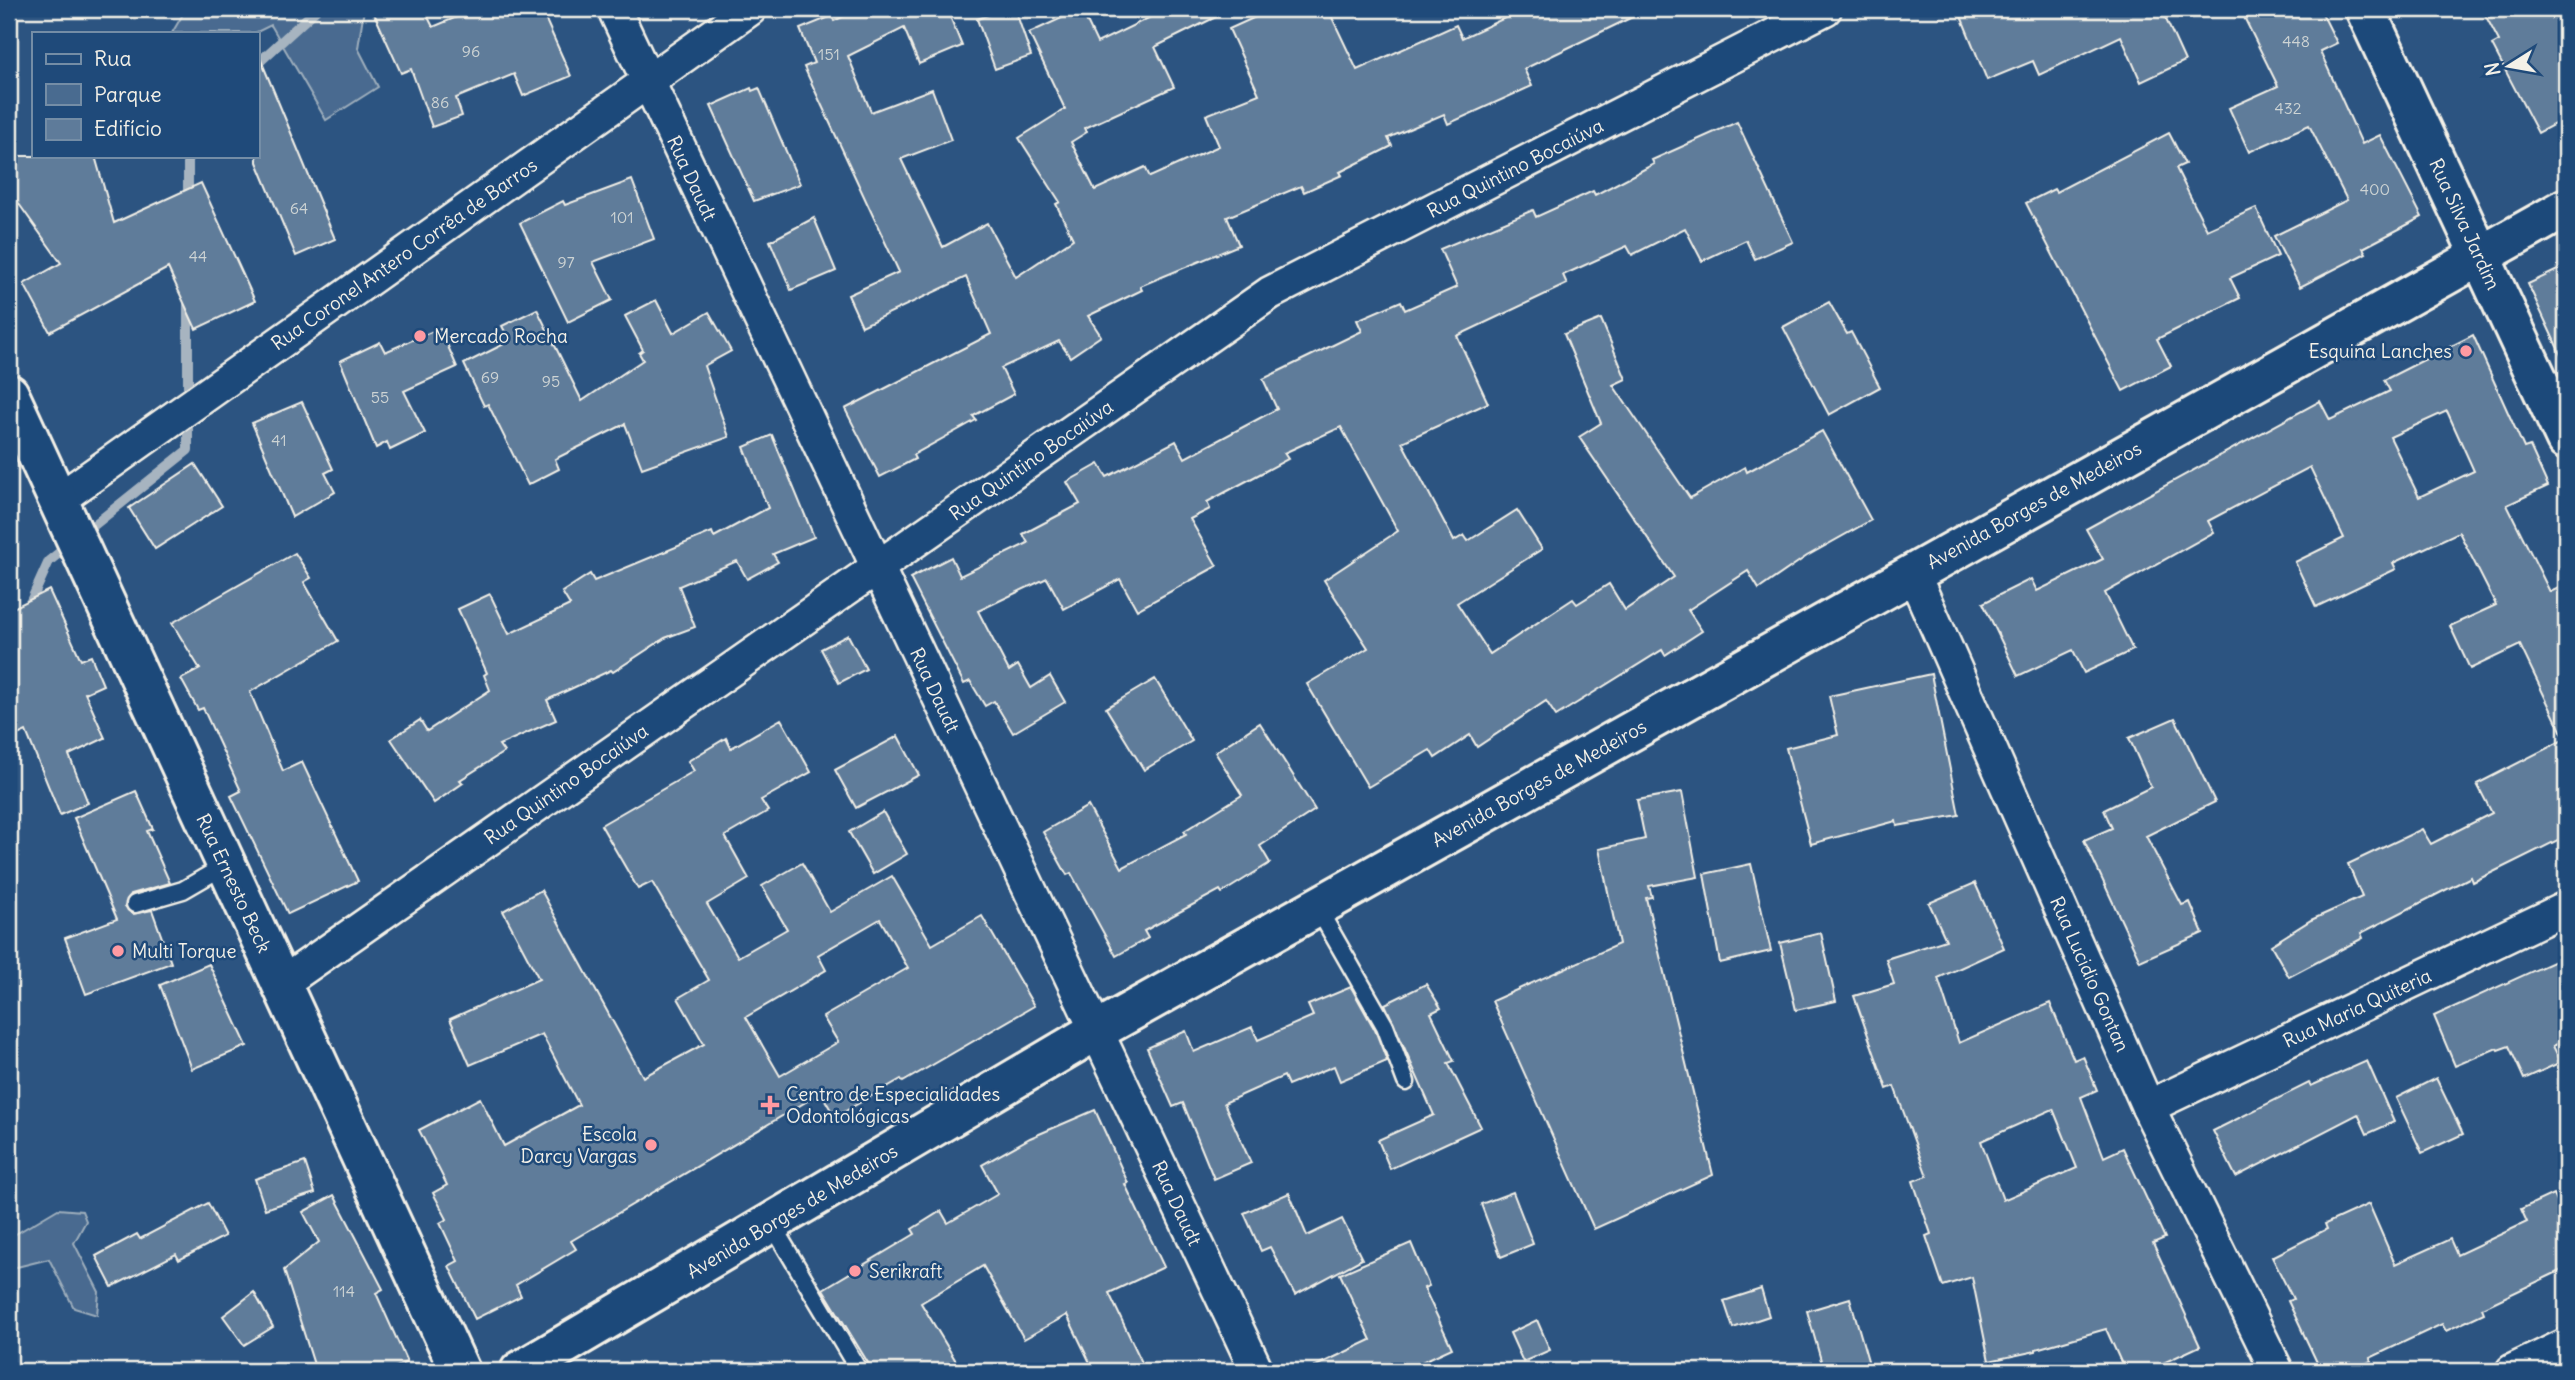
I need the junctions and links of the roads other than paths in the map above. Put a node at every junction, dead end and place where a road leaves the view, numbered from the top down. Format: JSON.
{"nodes":[{"id":1,"x":614,"y":9,"type":"edge"},
{"id":2,"x":751,"y":9,"type":"edge"},
{"id":3,"x":1825,"y":9,"type":"edge"},
{"id":4,"x":2365,"y":9,"type":"edge"},
{"id":5,"x":647,"y":82,"type":"junction"},
{"id":6,"x":2566,"y":208,"type":"edge"},
{"id":7,"x":2480,"y":255,"type":"junction"},
{"id":8,"x":9,"y":394,"type":"edge"},
{"id":9,"x":2566,"y":440,"type":"edge"},
{"id":10,"x":58,"y":500,"type":"junction"},
{"id":11,"x":877,"y":567,"type":"junction"},
{"id":12,"x":1913,"y":573,"type":"junction"},
{"id":13,"x":226,"y":865,"type":"junction"},
{"id":14,"x":135,"y":904,"type":"dead end"},
{"id":15,"x":1317,"y":907,"type":"junction"},
{"id":16,"x":2566,"y":908,"type":"edge"},
{"id":17,"x":281,"y":984,"type":"junction"},
{"id":18,"x":1097,"y":1031,"type":"junction"},
{"id":19,"x":1406,"y":1082,"type":"dead end"},
{"id":20,"x":2148,"y":1107,"type":"junction"},
{"id":21,"x":771,"y":1223,"type":"junction"},
{"id":22,"x":2566,"y":1345,"type":"edge"},
{"id":23,"x":460,"y":1371,"type":"edge"},
{"id":24,"x":520,"y":1371,"type":"edge"},
{"id":25,"x":859,"y":1371,"type":"edge"},
{"id":26,"x":1257,"y":1371,"type":"edge"},
{"id":27,"x":2277,"y":1371,"type":"edge"},
{"id":28,"x":2512,"y":1371,"type":"edge"}],
"edges":[{"from":1,"to":5,"type":"street","name":"Rua Daudt"},
{"from":2,"to":5,"type":"street","name":"Rua Coronel Antero Corrêa de Barros"},
{"from":3,"to":11,"type":"street","name":"Rua Quintino Bocaiúva"},
{"from":4,"to":7,"type":"main road","name":"Rua Silva Jardim"},
{"from":5,"to":10,"type":"street","name":"Rua Coronel Antero Corrêa de Barros"},
{"from":5,"to":11,"type":"street","name":"Rua Daudt"},
{"from":6,"to":7,"type":"main road","name":"Avenida Borges de Medeiros"},
{"from":7,"to":9,"type":"main road","name":"Rua Silva Jardim"},
{"from":7,"to":12,"type":"main road","name":"Avenida Borges de Medeiros"},
{"from":8,"to":10,"type":"main road","name":"Rua Ernesto Beck"},
{"from":10,"to":13,"type":"main road","name":"Rua Ernesto Beck"},
{"from":11,"to":17,"type":"street","name":"Rua Quintino Bocaiúva"},
{"from":11,"to":18,"type":"street","name":"Rua Daudt"},
{"from":12,"to":15,"type":"main road","name":"Avenida Borges de Medeiros"},
{"from":12,"to":20,"type":"street","name":"Rua Lucidio Gontan"},
{"from":13,"to":14,"type":"lane"},
{"from":13,"to":17,"type":"main road","name":"Rua Ernesto Beck"},
{"from":15,"to":18,"type":"main road","name":"Avenida Borges de Medeiros"},
{"from":15,"to":19,"type":"lane"},
{"from":16,"to":20,"type":"street","name":"Rua Maria Quiteria"},
{"from":17,"to":23,"type":"main road","name":"Rua Ernesto Beck"},
{"from":18,"to":21,"type":"main road","name":"Avenida Borges de Medeiros"},
{"from":18,"to":26,"type":"street","name":"Rua Daudt"},
{"from":20,"to":27,"type":"street","name":"Rua Lucidio Gontan"},
{"from":21,"to":24,"type":"main road","name":"Avenida Borges de Medeiros"},
{"from":21,"to":25,"type":"lane"},
{"from":22,"to":28,"type":"street"}]}
